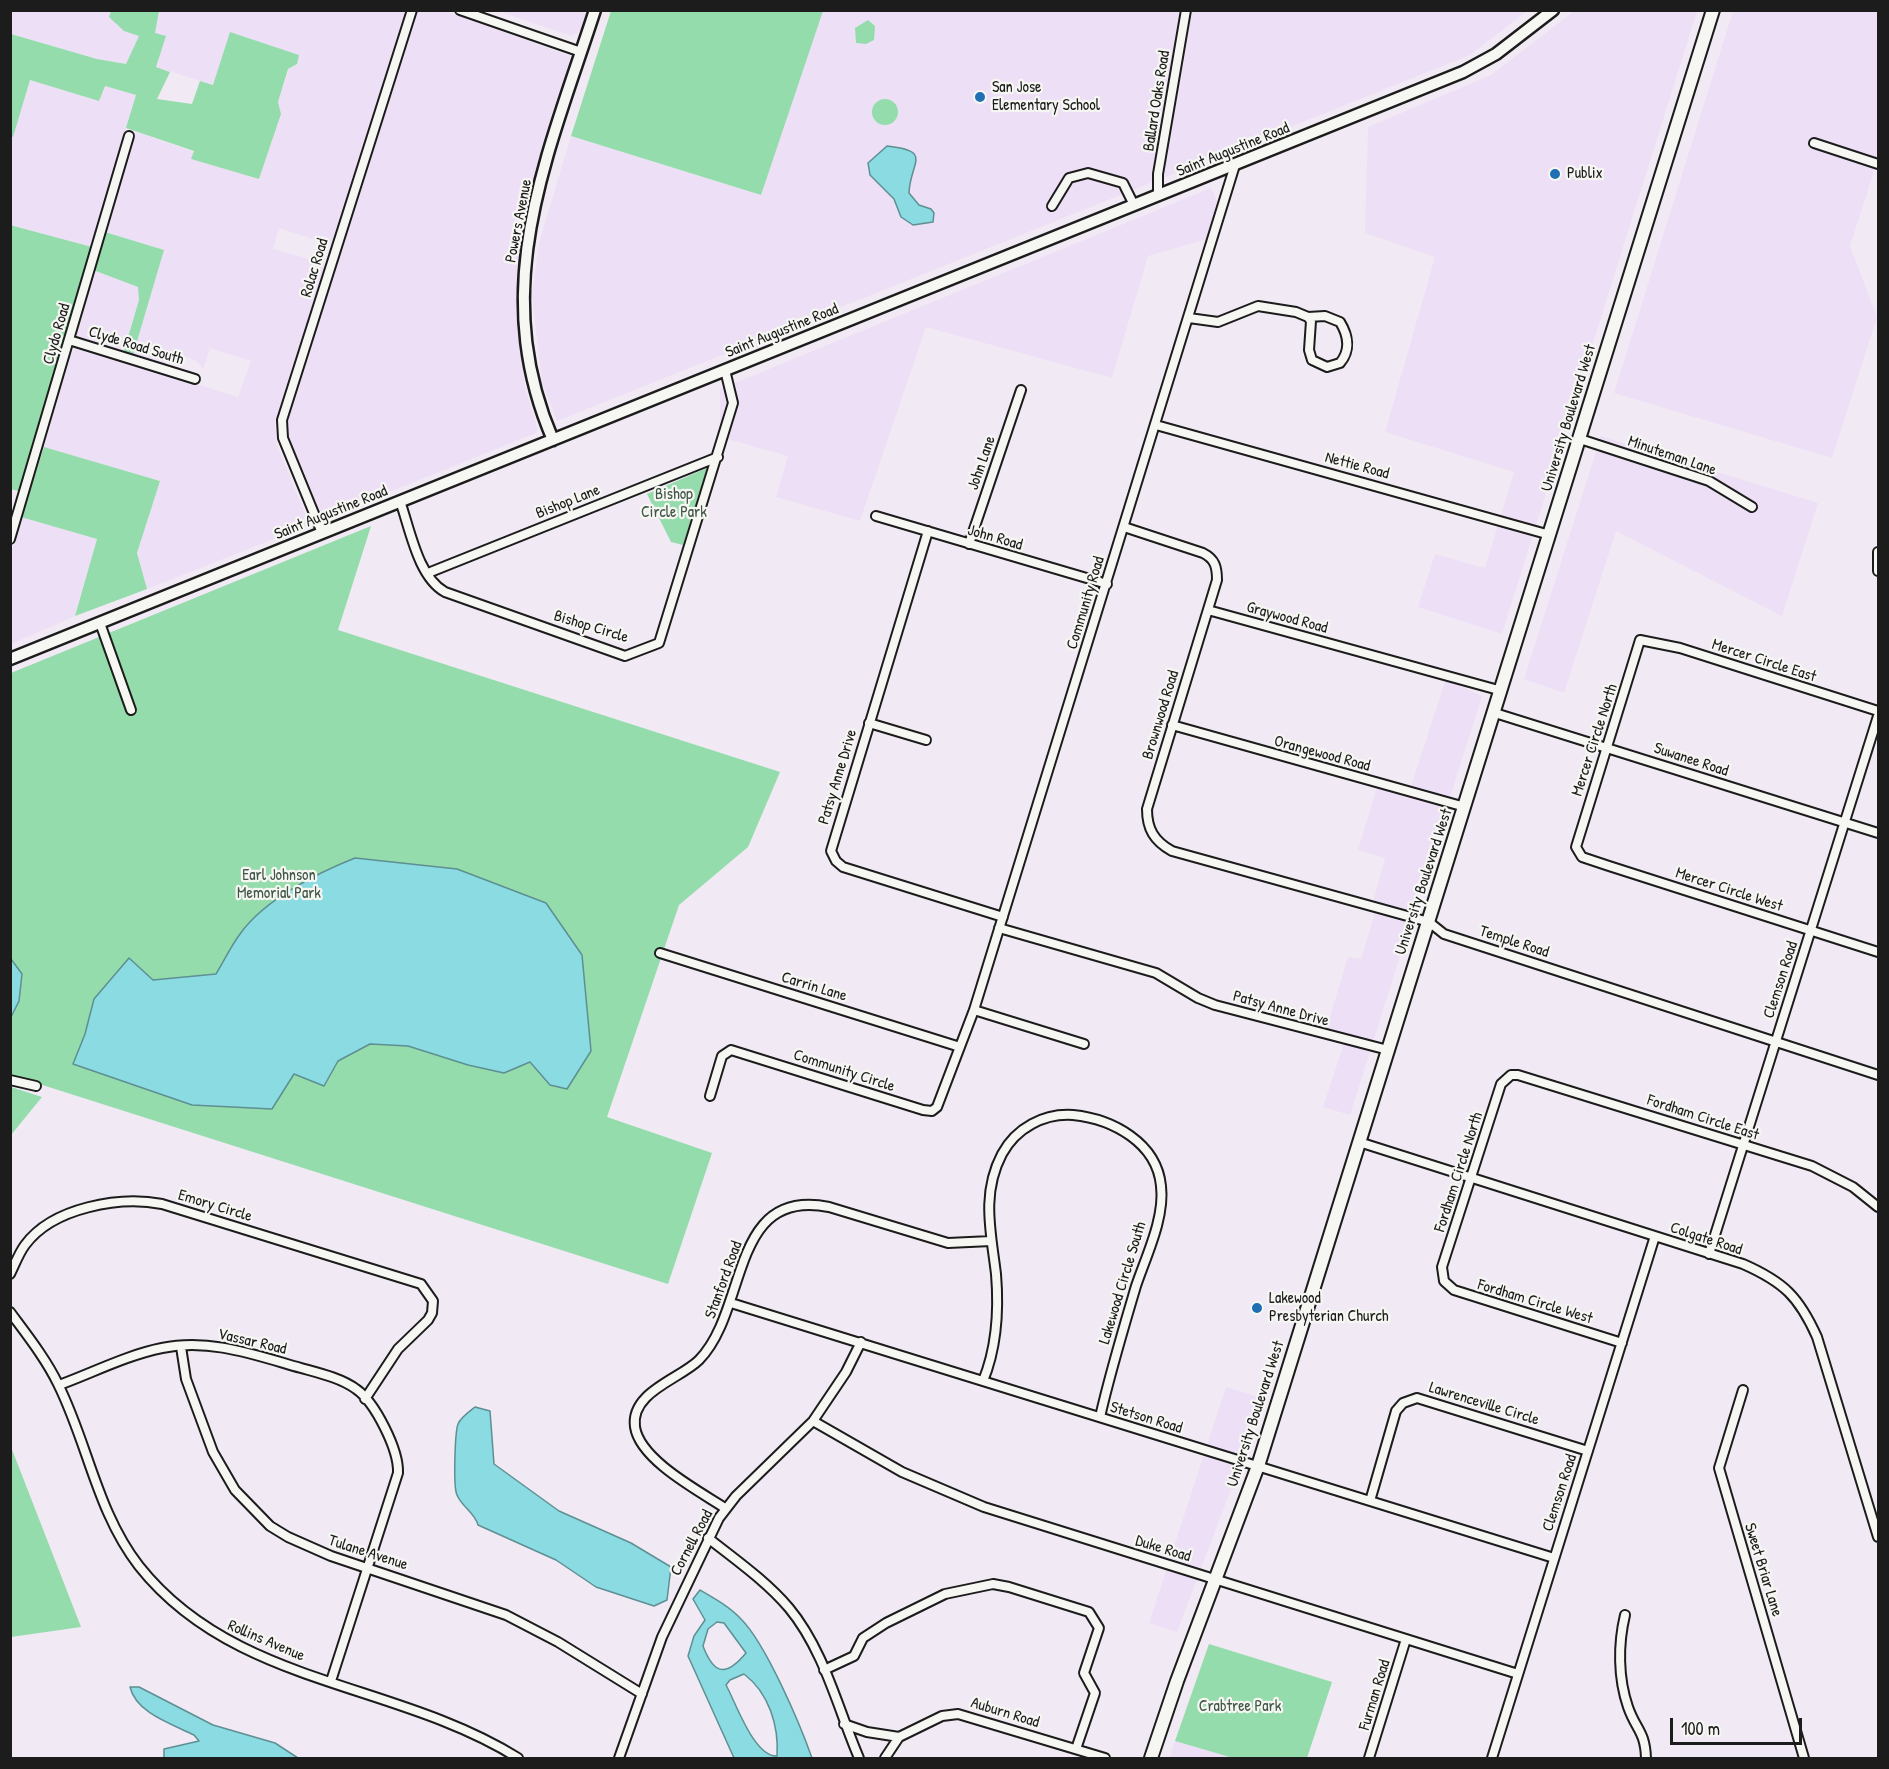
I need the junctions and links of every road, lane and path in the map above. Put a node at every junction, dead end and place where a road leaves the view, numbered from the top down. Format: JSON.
{"nodes":[{"id":1,"x":412,"y":10,"type":"edge"},
{"id":2,"x":459,"y":10,"type":"edge"},
{"id":3,"x":595,"y":10,"type":"edge"},
{"id":4,"x":1186,"y":10,"type":"edge"},
{"id":5,"x":1553,"y":10,"type":"edge"},
{"id":6,"x":1713,"y":10,"type":"edge"},
{"id":7,"x":581,"y":52,"type":"junction"},
{"id":8,"x":129,"y":135,"type":"dead end"},
{"id":9,"x":1814,"y":143,"type":"dead end"},
{"id":10,"x":1878,"y":164,"type":"edge"},
{"id":11,"x":1236,"y":165,"type":"junction"},
{"id":12,"x":1158,"y":196,"type":"junction"},
{"id":13,"x":1052,"y":206,"type":"dead end"},
{"id":14,"x":1134,"y":206,"type":"junction"},
{"id":15,"x":1308,"y":317,"type":"junction"},
{"id":16,"x":1190,"y":318,"type":"junction"},
{"id":17,"x":69,"y":340,"type":"junction"},
{"id":18,"x":725,"y":370,"type":"junction"},
{"id":19,"x":195,"y":379,"type":"dead end"},
{"id":20,"x":1021,"y":390,"type":"dead end"},
{"id":21,"x":1156,"y":425,"type":"junction"},
{"id":22,"x":1580,"y":439,"type":"junction"},
{"id":23,"x":553,"y":440,"type":"junction"},
{"id":24,"x":718,"y":457,"type":"junction"},
{"id":25,"x":400,"y":501,"type":"junction"},
{"id":26,"x":1752,"y":507,"type":"dead end"},
{"id":27,"x":876,"y":516,"type":"dead end"},
{"id":28,"x":1124,"y":527,"type":"junction"},
{"id":29,"x":928,"y":531,"type":"junction"},
{"id":30,"x":322,"y":533,"type":"junction"},
{"id":31,"x":1550,"y":535,"type":"junction"},
{"id":32,"x":10,"y":539,"type":"edge"},
{"id":33,"x":969,"y":544,"type":"junction"},
{"id":34,"x":1878,"y":552,"type":"edge"},
{"id":35,"x":1878,"y":571,"type":"edge"},
{"id":36,"x":428,"y":573,"type":"junction"},
{"id":37,"x":1107,"y":584,"type":"junction"},
{"id":38,"x":1208,"y":610,"type":"junction"},
{"id":39,"x":100,"y":623,"type":"junction"},
{"id":40,"x":1640,"y":640,"type":"joint"},
{"id":41,"x":10,"y":659,"type":"edge"},
{"id":42,"x":1502,"y":691,"type":"junction"},
{"id":43,"x":131,"y":710,"type":"dead end"},
{"id":44,"x":1878,"y":711,"type":"edge"},
{"id":45,"x":1495,"y":713,"type":"junction"},
{"id":46,"x":1878,"y":716,"type":"edge"},
{"id":47,"x":869,"y":723,"type":"junction"},
{"id":48,"x":1172,"y":725,"type":"junction"},
{"id":49,"x":926,"y":740,"type":"dead end"},
{"id":50,"x":1606,"y":748,"type":"junction"},
{"id":51,"x":1465,"y":807,"type":"junction"},
{"id":52,"x":1845,"y":822,"type":"junction"},
{"id":53,"x":1149,"y":828,"type":"joint"},
{"id":54,"x":1878,"y":833,"type":"edge"},
{"id":55,"x":1576,"y":847,"type":"joint"},
{"id":56,"x":1003,"y":916,"type":"junction"},
{"id":57,"x":1429,"y":922,"type":"junction"},
{"id":58,"x":999,"y":928,"type":"junction"},
{"id":59,"x":1811,"y":930,"type":"junction"},
{"id":60,"x":1878,"y":952,"type":"edge"},
{"id":61,"x":660,"y":953,"type":"dead end"},
{"id":62,"x":974,"y":1010,"type":"junction"},
{"id":63,"x":1775,"y":1040,"type":"junction"},
{"id":64,"x":1084,"y":1044,"type":"dead end"},
{"id":65,"x":960,"y":1047,"type":"junction"},
{"id":66,"x":1389,"y":1050,"type":"junction"},
{"id":67,"x":1511,"y":1075,"type":"joint"},
{"id":68,"x":1878,"y":1075,"type":"edge"},
{"id":69,"x":10,"y":1080,"type":"edge"},
{"id":70,"x":36,"y":1086,"type":"dead end"},
{"id":71,"x":710,"y":1096,"type":"dead end"},
{"id":72,"x":1359,"y":1142,"type":"junction"},
{"id":73,"x":1744,"y":1146,"type":"junction"},
{"id":74,"x":1471,"y":1177,"type":"junction"},
{"id":75,"x":1878,"y":1207,"type":"edge"},
{"id":76,"x":1655,"y":1236,"type":"junction"},
{"id":77,"x":991,"y":1241,"type":"junction"},
{"id":78,"x":1709,"y":1254,"type":"junction"},
{"id":79,"x":10,"y":1274,"type":"edge"},
{"id":80,"x":1444,"y":1281,"type":"joint"},
{"id":81,"x":731,"y":1303,"type":"junction"},
{"id":82,"x":10,"y":1312,"type":"edge"},
{"id":83,"x":861,"y":1342,"type":"junction"},
{"id":84,"x":1622,"y":1343,"type":"junction"},
{"id":85,"x":180,"y":1347,"type":"junction"},
{"id":86,"x":983,"y":1381,"type":"junction"},
{"id":87,"x":59,"y":1385,"type":"junction"},
{"id":88,"x":1743,"y":1390,"type":"dead end"},
{"id":89,"x":365,"y":1399,"type":"junction"},
{"id":90,"x":1100,"y":1417,"type":"junction"},
{"id":91,"x":813,"y":1421,"type":"junction"},
{"id":92,"x":1588,"y":1451,"type":"junction"},
{"id":93,"x":1258,"y":1466,"type":"junction"},
{"id":94,"x":1370,"y":1501,"type":"junction"},
{"id":95,"x":725,"y":1509,"type":"junction"},
{"id":96,"x":1878,"y":1537,"type":"edge"},
{"id":97,"x":708,"y":1538,"type":"junction"},
{"id":98,"x":1554,"y":1558,"type":"junction"},
{"id":99,"x":369,"y":1567,"type":"junction"},
{"id":100,"x":1216,"y":1579,"type":"junction"},
{"id":101,"x":1625,"y":1615,"type":"dead end"},
{"id":102,"x":1406,"y":1639,"type":"junction"},
{"id":103,"x":824,"y":1670,"type":"junction"},
{"id":104,"x":1518,"y":1674,"type":"junction"},
{"id":105,"x":331,"y":1681,"type":"junction"},
{"id":106,"x":642,"y":1694,"type":"junction"},
{"id":107,"x":844,"y":1724,"type":"junction"},
{"id":108,"x":899,"y":1737,"type":"junction"},
{"id":109,"x":1076,"y":1749,"type":"junction"},
{"id":110,"x":518,"y":1758,"type":"edge"},
{"id":111,"x":619,"y":1758,"type":"edge"},
{"id":112,"x":859,"y":1758,"type":"edge"},
{"id":113,"x":885,"y":1758,"type":"edge"},
{"id":114,"x":1105,"y":1758,"type":"edge"},
{"id":115,"x":1151,"y":1758,"type":"edge"},
{"id":116,"x":1369,"y":1758,"type":"edge"},
{"id":117,"x":1492,"y":1758,"type":"edge"},
{"id":118,"x":1646,"y":1758,"type":"edge"},
{"id":119,"x":1804,"y":1758,"type":"edge"}],
"edges":[{"from":1,"to":30,"type":"street","name":"Rolac Road"},
{"from":2,"to":7,"type":"street"},
{"from":3,"to":7,"type":"main road","name":"Powers Avenue"},
{"from":4,"to":12,"type":"street","name":"Ballard Oaks Road"},
{"from":5,"to":11,"type":"main road","name":"Saint Augustine Road"},
{"from":6,"to":22,"type":"main road","name":"University Boulevard West"},
{"from":7,"to":23,"type":"main road","name":"Powers Avenue"},
{"from":8,"to":17,"type":"street","name":"Clydo Road"},
{"from":9,"to":10,"type":"street"},
{"from":11,"to":12,"type":"main road","name":"Saint Augustine Road"},
{"from":11,"to":16,"type":"street","name":"Community Road"},
{"from":12,"to":14,"type":"main road","name":"Saint Augustine Road"},
{"from":13,"to":14,"type":"street"},
{"from":14,"to":18,"type":"main road","name":"Saint Augustine Road"},
{"from":15,"to":15,"type":"street"},
{"from":15,"to":16,"type":"street"},
{"from":16,"to":21,"type":"street","name":"Community Road"},
{"from":17,"to":19,"type":"street","name":"Clyde Road South"},
{"from":17,"to":32,"type":"street","name":"Clydo Road"},
{"from":18,"to":23,"type":"main road","name":"Saint Augustine Road"},
{"from":18,"to":24,"type":"street","name":"Bishop Circle"},
{"from":20,"to":33,"type":"street","name":"John Lane"},
{"from":21,"to":28,"type":"street","name":"Community Road"},
{"from":21,"to":31,"type":"street","name":"Nettie Road"},
{"from":22,"to":26,"type":"street","name":"Minuteman Lane"},
{"from":22,"to":31,"type":"main road","name":"University Boulevard West"},
{"from":23,"to":25,"type":"main road","name":"Saint Augustine Road"},
{"from":24,"to":36,"type":"street","name":"Bishop Lane"},
{"from":24,"to":36,"type":"street","name":"Bishop Circle"},
{"from":25,"to":30,"type":"main road","name":"Saint Augustine Road"},
{"from":25,"to":36,"type":"street","name":"Bishop Circle"},
{"from":27,"to":29,"type":"street","name":"John Road"},
{"from":28,"to":37,"type":"street","name":"Community Road"},
{"from":28,"to":38,"type":"street"},
{"from":29,"to":33,"type":"street","name":"John Road"},
{"from":29,"to":47,"type":"street","name":"Patsy Anne Drive"},
{"from":30,"to":39,"type":"main road","name":"Saint Augustine Road"},
{"from":31,"to":42,"type":"main road","name":"University Boulevard West"},
{"from":33,"to":37,"type":"street","name":"John Road"},
{"from":34,"to":35,"type":"street"},
{"from":37,"to":56,"type":"street","name":"Community Road"},
{"from":38,"to":42,"type":"street","name":"Graywood Road"},
{"from":38,"to":48,"type":"street","name":"Brownwood Road"},
{"from":39,"to":41,"type":"main road","name":"Saint Augustine Road"},
{"from":39,"to":43,"type":"street"},
{"from":40,"to":44,"type":"street","name":"Mercer Circle East"},
{"from":40,"to":50,"type":"street","name":"Mercer Circle North"},
{"from":42,"to":45,"type":"main road","name":"University Boulevard West"},
{"from":45,"to":50,"type":"street","name":"Suwanee Road"},
{"from":45,"to":51,"type":"main road","name":"University Boulevard West"},
{"from":46,"to":52,"type":"street","name":"Clemson Road"},
{"from":47,"to":49,"type":"street"},
{"from":47,"to":56,"type":"street","name":"Patsy Anne Drive"},
{"from":48,"to":51,"type":"street","name":"Orangewood Road"},
{"from":48,"to":53,"type":"street","name":"Brownwood Road"},
{"from":50,"to":52,"type":"street","name":"Suwanee Road"},
{"from":50,"to":55,"type":"street","name":"Mercer Circle North"},
{"from":51,"to":57,"type":"main road","name":"University Boulevard West"},
{"from":52,"to":54,"type":"street","name":"Suwanee Road"},
{"from":52,"to":59,"type":"street","name":"Clemson Road"},
{"from":53,"to":57,"type":"street","name":"Temple Road"},
{"from":55,"to":59,"type":"street","name":"Mercer Circle West"},
{"from":56,"to":58,"type":"street","name":"Community Road"},
{"from":57,"to":63,"type":"street","name":"Temple Road"},
{"from":57,"to":66,"type":"main road","name":"University Boulevard West"},
{"from":58,"to":62,"type":"street","name":"Community Road"},
{"from":58,"to":66,"type":"street","name":"Patsy Anne Drive"},
{"from":59,"to":60,"type":"street","name":"Mercer Circle West"},
{"from":59,"to":63,"type":"street","name":"Clemson Road"},
{"from":61,"to":65,"type":"street","name":"Carrin Lane"},
{"from":62,"to":64,"type":"street"},
{"from":62,"to":65,"type":"street","name":"Community Road"},
{"from":63,"to":68,"type":"street","name":"Temple Road"},
{"from":63,"to":73,"type":"street","name":"Clemson Road"},
{"from":65,"to":71,"type":"street","name":"Community Circle"},
{"from":66,"to":72,"type":"main road","name":"University Boulevard West"},
{"from":67,"to":73,"type":"street","name":"Fordham Circle East"},
{"from":67,"to":74,"type":"street","name":"Fordham Circle North"},
{"from":69,"to":70,"type":"street"},
{"from":72,"to":74,"type":"street","name":"Colgate Road"},
{"from":72,"to":93,"type":"main road","name":"University Boulevard West"},
{"from":73,"to":75,"type":"street","name":"Fordham Circle East"},
{"from":73,"to":78,"type":"street","name":"Clemson Road"},
{"from":74,"to":76,"type":"street","name":"Colgate Road"},
{"from":74,"to":80,"type":"street","name":"Fordham Circle North"},
{"from":76,"to":78,"type":"street","name":"Colgate Road"},
{"from":76,"to":84,"type":"street","name":"Clemson Road"},
{"from":77,"to":81,"type":"street","name":"Stanford Road"},
{"from":77,"to":86,"type":"street"},
{"from":77,"to":90,"type":"street","name":"Lakewood Circle South"},
{"from":78,"to":96,"type":"street","name":"Colgate Road"},
{"from":79,"to":89,"type":"street","name":"Emory Circle"},
{"from":80,"to":84,"type":"street","name":"Fordham Circle West"},
{"from":81,"to":83,"type":"street","name":"Stetson Road"},
{"from":81,"to":95,"type":"street","name":"Stanford Road"},
{"from":82,"to":87,"type":"street"},
{"from":83,"to":86,"type":"street","name":"Stetson Road"},
{"from":83,"to":91,"type":"street","name":"Cornell Road"},
{"from":84,"to":92,"type":"street","name":"Clemson Road"},
{"from":85,"to":87,"type":"street","name":"Vassar Road"},
{"from":85,"to":89,"type":"street","name":"Vassar Road"},
{"from":85,"to":99,"type":"street","name":"Tulane Avenue"},
{"from":86,"to":90,"type":"street","name":"Stetson Road"},
{"from":87,"to":105,"type":"street","name":"Rollins Avenue"},
{"from":88,"to":119,"type":"street","name":"Sweet Briar Lane"},
{"from":89,"to":99,"type":"street"},
{"from":90,"to":93,"type":"street","name":"Stetson Road"},
{"from":91,"to":95,"type":"street","name":"Cornell Road"},
{"from":91,"to":100,"type":"street","name":"Duke Road"},
{"from":92,"to":94,"type":"street","name":"Lawrenceville Circle"},
{"from":92,"to":98,"type":"street","name":"Clemson Road"},
{"from":93,"to":94,"type":"street","name":"Stetson Road"},
{"from":93,"to":100,"type":"main road","name":"University Boulevard West"},
{"from":94,"to":98,"type":"street","name":"Stetson Road"},
{"from":95,"to":97,"type":"street","name":"Cornell Road"},
{"from":97,"to":103,"type":"street"},
{"from":97,"to":106,"type":"street","name":"Cornell Road"},
{"from":98,"to":104,"type":"street","name":"Clemson Road"},
{"from":99,"to":105,"type":"street"},
{"from":99,"to":106,"type":"street","name":"Tulane Avenue"},
{"from":100,"to":102,"type":"street","name":"Duke Road"},
{"from":100,"to":115,"type":"main road","name":"University Boulevard West"},
{"from":101,"to":118,"type":"street"},
{"from":102,"to":104,"type":"street","name":"Duke Road"},
{"from":102,"to":116,"type":"street","name":"Furman Road"},
{"from":103,"to":107,"type":"street"},
{"from":103,"to":109,"type":"street"},
{"from":104,"to":117,"type":"street","name":"Clemson Road"},
{"from":105,"to":110,"type":"street","name":"Rollins Avenue"},
{"from":106,"to":111,"type":"street","name":"Cornell Road"},
{"from":107,"to":108,"type":"street"},
{"from":107,"to":112,"type":"street"},
{"from":108,"to":109,"type":"street","name":"Auburn Road"},
{"from":108,"to":113,"type":"street"},
{"from":109,"to":114,"type":"street","name":"Auburn Road"}]}
